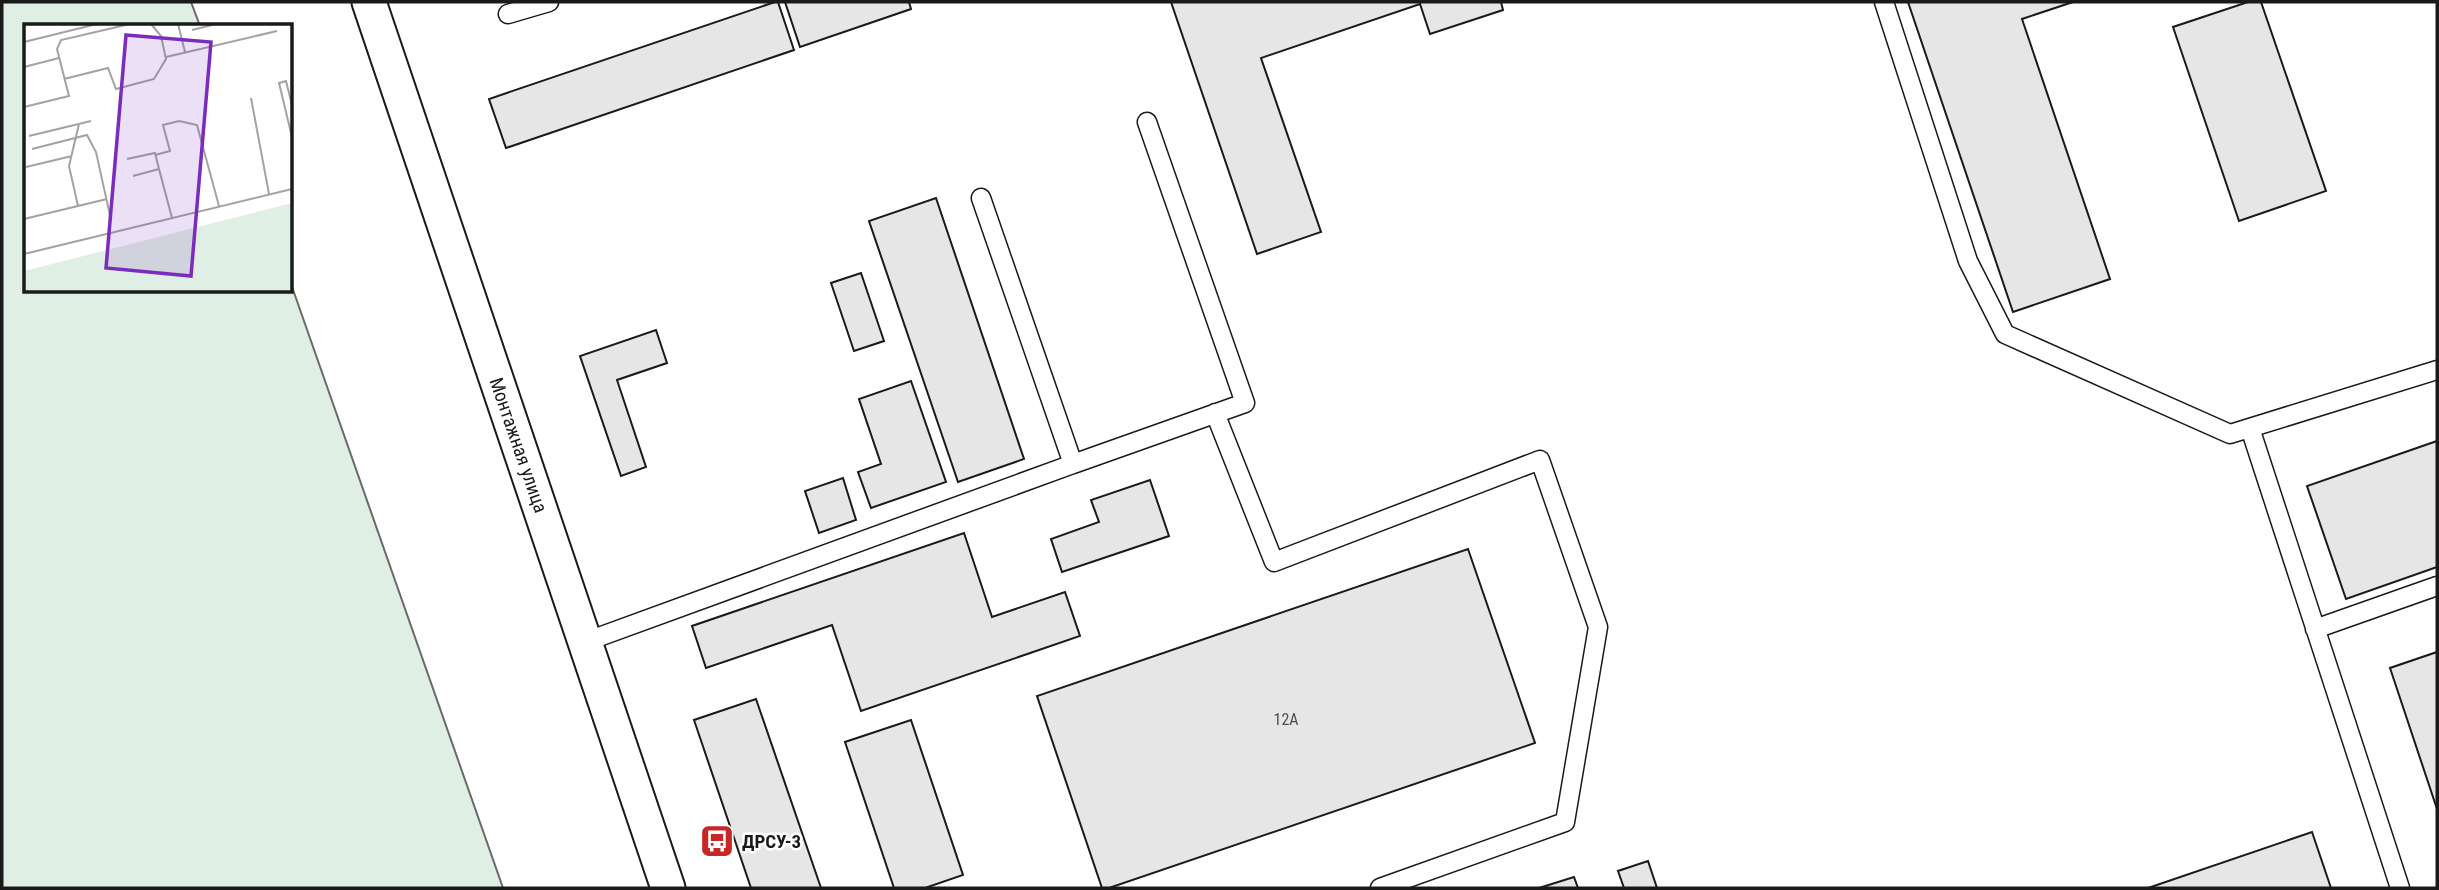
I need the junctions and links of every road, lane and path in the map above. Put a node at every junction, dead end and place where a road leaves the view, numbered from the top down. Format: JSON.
{"nodes":[{"id":1,"x":369,"y":2,"type":"edge"},
{"id":2,"x":548,"y":2,"type":"edge"},
{"id":3,"x":1884,"y":2,"type":"edge"},
{"id":4,"x":508,"y":14,"type":"dead end"},
{"id":5,"x":1147,"y":122,"type":"dead end"},
{"id":6,"x":981,"y":198,"type":"dead end"},
{"id":7,"x":2437,"y":370,"type":"edge"},
{"id":8,"x":1215,"y":413,"type":"junction"},
{"id":9,"x":2250,"y":428,"type":"junction"},
{"id":10,"x":1073,"y":464,"type":"junction"},
{"id":11,"x":2437,"y":586,"type":"edge"},
{"id":12,"x":2315,"y":629,"type":"junction"},
{"id":13,"x":585,"y":642,"type":"junction"},
{"id":14,"x":668,"y":888,"type":"edge"},
{"id":15,"x":1380,"y":888,"type":"edge"},
{"id":16,"x":2400,"y":888,"type":"edge"}],
"edges":[{"from":1,"to":13,"type":"street","name":"Монтажная улица"},
{"from":2,"to":4,"type":"lane"},
{"from":3,"to":9,"type":"lane"},
{"from":5,"to":8,"type":"lane"},
{"from":6,"to":10,"type":"lane"},
{"from":7,"to":9,"type":"lane"},
{"from":8,"to":10,"type":"lane"},
{"from":8,"to":15,"type":"lane"},
{"from":9,"to":12,"type":"lane"},
{"from":10,"to":13,"type":"lane"},
{"from":11,"to":12,"type":"lane"},
{"from":12,"to":16,"type":"lane"},
{"from":13,"to":14,"type":"street","name":"Монтажная улица"}]}
